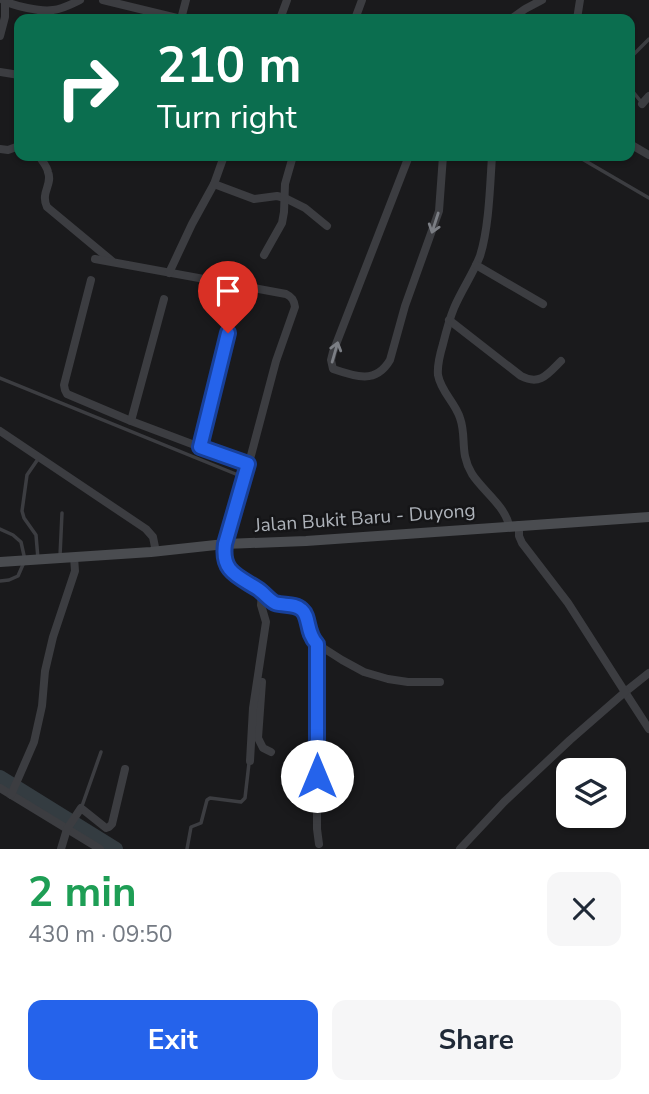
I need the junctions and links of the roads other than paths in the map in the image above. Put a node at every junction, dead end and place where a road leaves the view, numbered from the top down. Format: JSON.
{"nodes":[{"id":1,"x":80,"y":0,"type":"edge"},
{"id":2,"x":103,"y":0,"type":"edge"},
{"id":3,"x":542,"y":0,"type":"edge"},
{"id":4,"x":4,"y":1,"type":"edge"},
{"id":5,"x":160,"y":14,"type":"edge"},
{"id":6,"x":518,"y":14,"type":"edge"},
{"id":7,"x":0,"y":36,"type":"edge"},
{"id":8,"x":649,"y":39,"type":"edge"},
{"id":9,"x":635,"y":53,"type":"edge"},
{"id":10,"x":635,"y":95,"type":"edge"},
{"id":11,"x":649,"y":96,"type":"edge"},
{"id":12,"x":642,"y":104,"type":"joint"},
{"id":13,"x":42,"y":161,"type":"edge"},
{"id":14,"x":222,"y":161,"type":"edge"},
{"id":15,"x":292,"y":161,"type":"edge"},
{"id":16,"x":407,"y":161,"type":"edge"},
{"id":17,"x":443,"y":161,"type":"edge"},
{"id":18,"x":492,"y":161,"type":"edge"},
{"id":19,"x":586,"y":161,"type":"edge"},
{"id":20,"x":214,"y":184,"type":"junction"},
{"id":21,"x":285,"y":198,"type":"junction"},
{"id":22,"x":649,"y":198,"type":"edge"},
{"id":23,"x":327,"y":226,"type":"dead end"},
{"id":24,"x":264,"y":255,"type":"dead end"},
{"id":25,"x":95,"y":258,"type":"dead end"},
{"id":26,"x":114,"y":263,"type":"junction"},
{"id":27,"x":476,"y":265,"type":"junction"},
{"id":28,"x":169,"y":273,"type":"junction"},
{"id":29,"x":91,"y":280,"type":"dead end"},
{"id":30,"x":164,"y":299,"type":"dead end"},
{"id":31,"x":543,"y":304,"type":"dead end"},
{"id":32,"x":233,"y":310,"type":"dead end"},
{"id":33,"x":449,"y":320,"type":"junction"},
{"id":34,"x":561,"y":361,"type":"dead end"},
{"id":35,"x":0,"y":378,"type":"edge"},
{"id":36,"x":131,"y":421,"type":"junction"},
{"id":37,"x":0,"y":431,"type":"edge"},
{"id":38,"x":200,"y":447,"type":"junction"},
{"id":39,"x":39,"y":458,"type":"junction"},
{"id":40,"x":248,"y":464,"type":"junction"},
{"id":41,"x":245,"y":478,"type":"junction"},
{"id":42,"x":62,"y":513,"type":"dead end"},
{"id":43,"x":649,"y":517,"type":"edge"},
{"id":44,"x":514,"y":525,"type":"junction"},
{"id":45,"x":0,"y":529,"type":"edge"},
{"id":46,"x":225,"y":544,"type":"junction"},
{"id":47,"x":156,"y":552,"type":"junction"},
{"id":48,"x":74,"y":557,"type":"junction"},
{"id":49,"x":60,"y":558,"type":"junction"},
{"id":50,"x":38,"y":559,"type":"junction"},
{"id":51,"x":25,"y":560,"type":"junction"},
{"id":52,"x":0,"y":562,"type":"edge"},
{"id":53,"x":0,"y":581,"type":"edge"},
{"id":54,"x":261,"y":592,"type":"junction"},
{"id":55,"x":270,"y":599,"type":"junction"},
{"id":56,"x":317,"y":644,"type":"junction"},
{"id":57,"x":649,"y":673,"type":"edge"},
{"id":58,"x":440,"y":682,"type":"dead end"},
{"id":59,"x":625,"y":692,"type":"junction"},
{"id":60,"x":649,"y":729,"type":"edge"},
{"id":61,"x":101,"y":752,"type":"dead end"},
{"id":62,"x":271,"y":752,"type":"dead end"},
{"id":63,"x":250,"y":761,"type":"joint"},
{"id":64,"x":124,"y":769,"type":"dead end"},
{"id":65,"x":0,"y":788,"type":"edge"},
{"id":66,"x":13,"y":792,"type":"junction"},
{"id":67,"x":81,"y":808,"type":"junction"},
{"id":68,"x":71,"y":824,"type":"junction"},
{"id":69,"x":319,"y":844,"type":"dead end"},
{"id":70,"x":61,"y":849,"type":"edge"},
{"id":71,"x":100,"y":849,"type":"edge"},
{"id":72,"x":187,"y":849,"type":"edge"},
{"id":73,"x":460,"y":849,"type":"edge"}],
"edges":[{"from":1,"to":4,"type":"street"},
{"from":2,"to":5,"type":"street"},
{"from":3,"to":6,"type":"street"},
{"from":4,"to":7,"type":"street"},
{"from":8,"to":9,"type":"lane"},
{"from":10,"to":12,"type":"lane"},
{"from":11,"to":12,"type":"street"},
{"from":13,"to":26,"type":"street"},
{"from":14,"to":20,"type":"street"},
{"from":15,"to":21,"type":"street"},
{"from":17,"to":16,"type":"street","one_way":true},
{"from":18,"to":27,"type":"street"},
{"from":19,"to":22,"type":"lane"},
{"from":20,"to":21,"type":"street"},
{"from":20,"to":28,"type":"street"},
{"from":21,"to":23,"type":"street"},
{"from":21,"to":24,"type":"street"},
{"from":25,"to":26,"type":"street"},
{"from":26,"to":28,"type":"street"},
{"from":27,"to":31,"type":"street"},
{"from":27,"to":33,"type":"street"},
{"from":28,"to":40,"type":"street"},
{"from":29,"to":36,"type":"street"},
{"from":30,"to":36,"type":"street"},
{"from":32,"to":38,"type":"street"},
{"from":33,"to":34,"type":"street"},
{"from":33,"to":44,"type":"street"},
{"from":35,"to":41,"type":"lane"},
{"from":36,"to":38,"type":"street"},
{"from":37,"to":39,"type":"street"},
{"from":38,"to":40,"type":"street"},
{"from":39,"to":47,"type":"street"},
{"from":39,"to":50,"type":"lane"},
{"from":40,"to":41,"type":"street"},
{"from":41,"to":46,"type":"street"},
{"from":42,"to":49,"type":"lane"},
{"from":43,"to":44,"type":"main road","name":"Jalan Bukit Baru - Duyong"},
{"from":44,"to":46,"type":"main road","name":"Jalan Bukit Baru - Duyong"},
{"from":44,"to":59,"type":"street"},
{"from":45,"to":51,"type":"lane"},
{"from":46,"to":47,"type":"main road","name":"Jalan Bukit Baru - Duyong"},
{"from":46,"to":54,"type":"street"},
{"from":47,"to":48,"type":"main road","name":"Jalan Bukit Baru - Duyong"},
{"from":48,"to":49,"type":"main road","name":"Jalan Bukit Baru - Duyong"},
{"from":48,"to":66,"type":"street"},
{"from":49,"to":50,"type":"main road","name":"Jalan Bukit Baru - Duyong"},
{"from":50,"to":51,"type":"main road","name":"Jalan Bukit Baru - Duyong"},
{"from":51,"to":52,"type":"main road","name":"Jalan Bukit Baru - Duyong"},
{"from":51,"to":53,"type":"lane"},
{"from":54,"to":55,"type":"street"},
{"from":54,"to":63,"type":"street"},
{"from":55,"to":56,"type":"street"},
{"from":55,"to":62,"type":"street"},
{"from":56,"to":58,"type":"street"},
{"from":56,"to":69,"type":"street"},
{"from":57,"to":59,"type":"street"},
{"from":59,"to":60,"type":"street"},
{"from":59,"to":73,"type":"street"},
{"from":61,"to":67,"type":"lane"},
{"from":63,"to":72,"type":"lane"},
{"from":64,"to":67,"type":"street"},
{"from":65,"to":66,"type":"street"},
{"from":66,"to":68,"type":"street"},
{"from":67,"to":68,"type":"street"},
{"from":68,"to":70,"type":"street"},
{"from":68,"to":71,"type":"street"}]}
